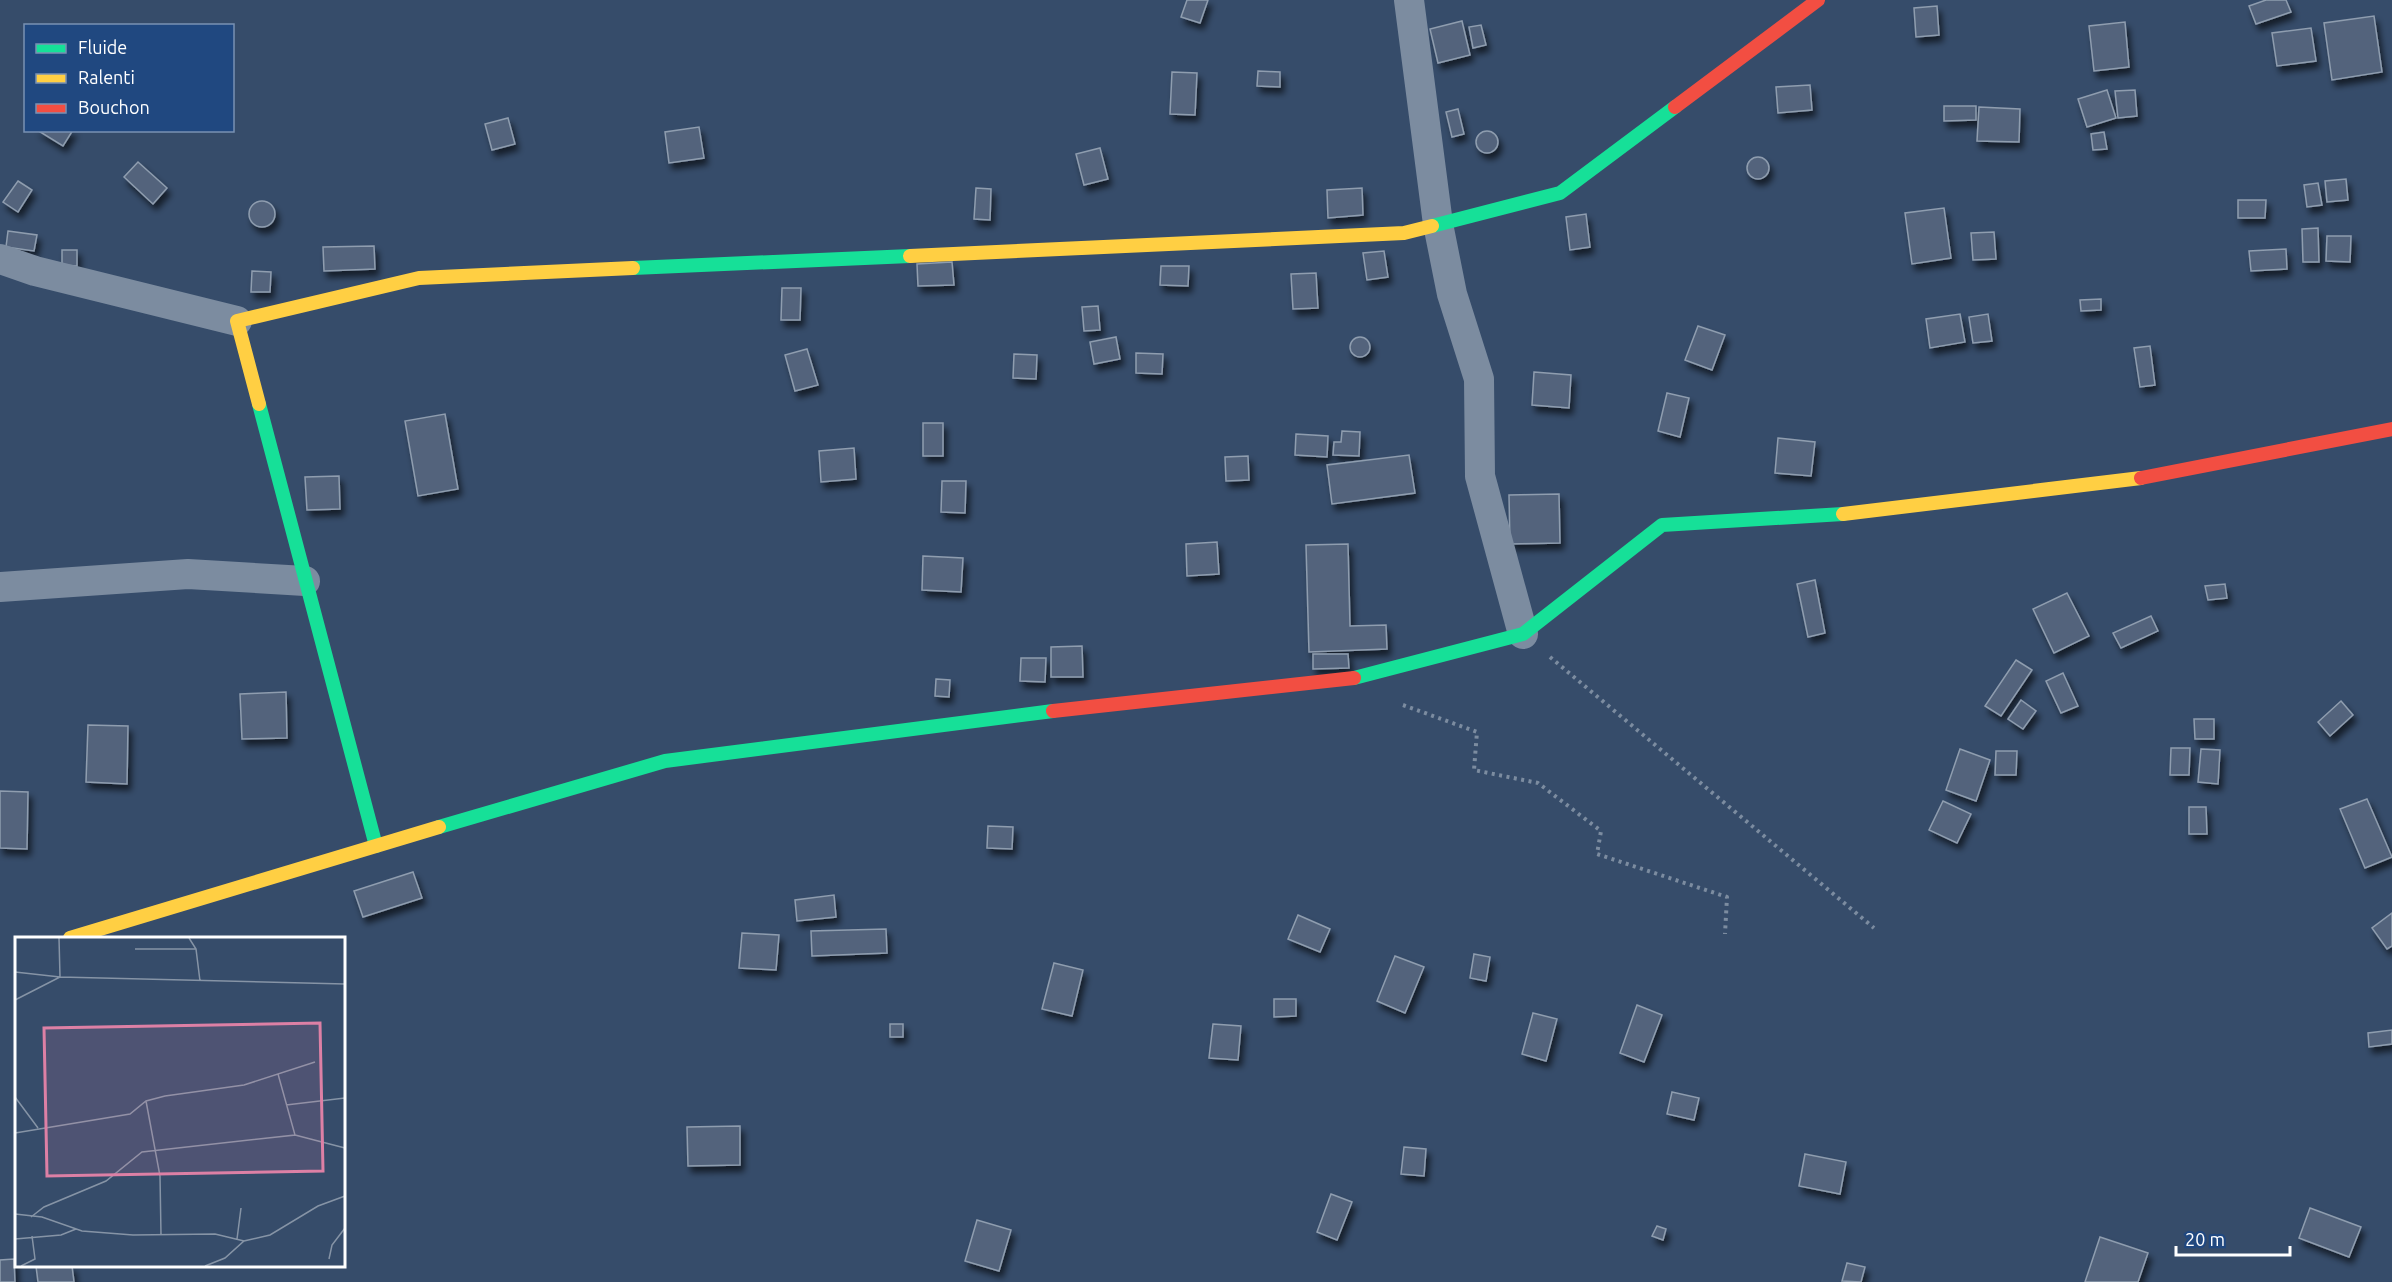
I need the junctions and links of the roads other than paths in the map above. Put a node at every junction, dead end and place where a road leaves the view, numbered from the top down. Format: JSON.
{"nodes":[{"id":1,"x":1409,"y":0,"type":"edge"},
{"id":2,"x":1818,"y":0,"type":"edge"},
{"id":3,"x":1438,"y":224,"type":"junction"},
{"id":4,"x":0,"y":259,"type":"edge"},
{"id":5,"x":237,"y":321,"type":"junction"},
{"id":6,"x":2392,"y":429,"type":"edge"},
{"id":7,"x":305,"y":581,"type":"junction"},
{"id":8,"x":0,"y":587,"type":"edge"},
{"id":9,"x":1523,"y":634,"type":"junction"},
{"id":10,"x":376,"y":846,"type":"junction"},
{"id":11,"x":77,"y":937,"type":"edge"}],
"edges":[{"from":1,"to":3,"type":"street"},
{"from":2,"to":3,"type":"street"},
{"from":3,"to":5,"type":"street"},
{"from":3,"to":9,"type":"street"},
{"from":4,"to":5,"type":"street"},
{"from":5,"to":7,"type":"street"},
{"from":6,"to":9,"type":"street"},
{"from":7,"to":8,"type":"street"},
{"from":7,"to":10,"type":"street"},
{"from":9,"to":10,"type":"street"},
{"from":10,"to":11,"type":"street"}]}
